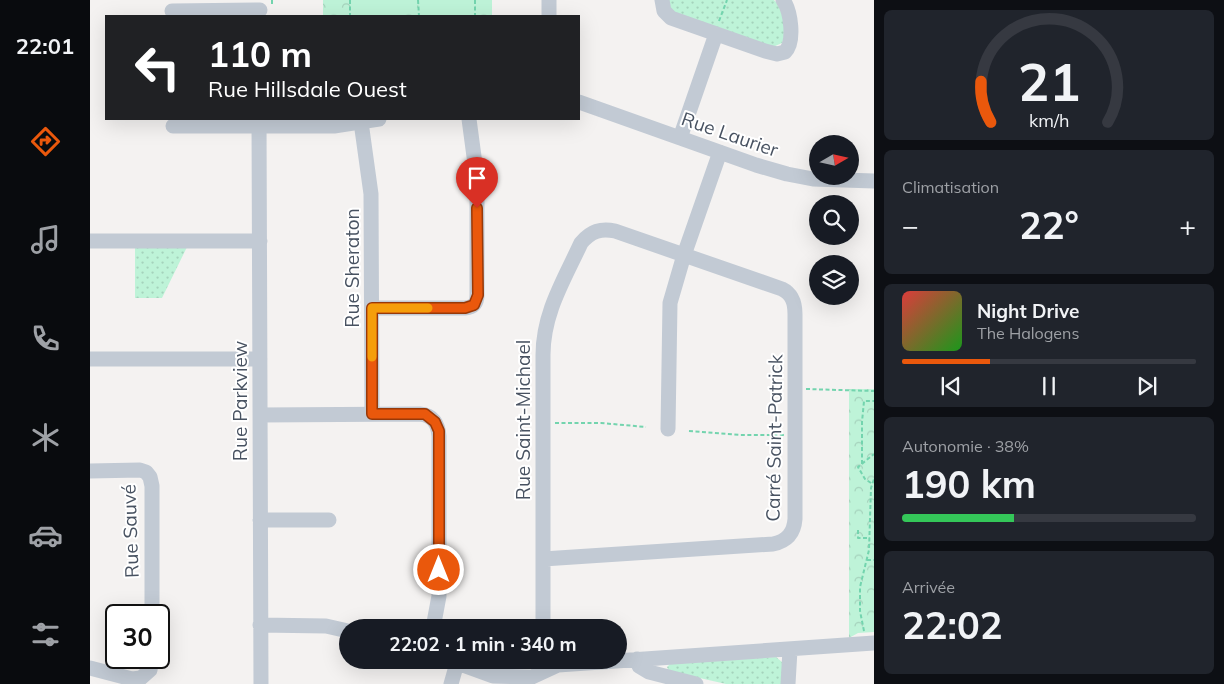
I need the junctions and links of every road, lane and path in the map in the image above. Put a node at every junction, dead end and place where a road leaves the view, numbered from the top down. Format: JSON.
{"nodes":[{"id":1,"x":350,"y":0,"type":"edge"},
{"id":2,"x":418,"y":0,"type":"edge"},
{"id":3,"x":475,"y":0,"type":"edge"},
{"id":4,"x":550,"y":0,"type":"edge"},
{"id":5,"x":662,"y":0,"type":"edge"},
{"id":6,"x":727,"y":0,"type":"edge"},
{"id":7,"x":783,"y":0,"type":"edge"},
{"id":8,"x":260,"y":9,"type":"edge"},
{"id":9,"x":172,"y":11,"type":"dead end"},
{"id":10,"x":350,"y":15,"type":"edge"},
{"id":11,"x":418,"y":15,"type":"edge"},
{"id":12,"x":475,"y":15,"type":"edge"},
{"id":13,"x":549,"y":15,"type":"edge"},
{"id":14,"x":716,"y":34,"type":"junction"},
{"id":15,"x":580,"y":102,"type":"edge"},
{"id":16,"x":373,"y":120,"type":"edge"},
{"id":17,"x":470,"y":120,"type":"edge"},
{"id":18,"x":260,"y":122,"type":"edge"},
{"id":19,"x":361,"y":122,"type":"junction"},
{"id":20,"x":173,"y":126,"type":"dead end"},
{"id":21,"x":680,"y":138,"type":"junction"},
{"id":22,"x":720,"y":152,"type":"junction"},
{"id":23,"x":874,"y":181,"type":"edge"},
{"id":24,"x":90,"y":240,"type":"edge"},
{"id":25,"x":260,"y":241,"type":"junction"},
{"id":26,"x":684,"y":255,"type":"junction"},
{"id":27,"x":372,"y":308,"type":"junction"},
{"id":28,"x":90,"y":359,"type":"edge"},
{"id":29,"x":260,"y":359,"type":"junction"},
{"id":30,"x":802,"y":388,"type":"dead end"},
{"id":31,"x":874,"y":391,"type":"edge"},
{"id":32,"x":874,"y":401,"type":"edge"},
{"id":33,"x":260,"y":414,"type":"junction"},
{"id":34,"x":372,"y":414,"type":"junction"},
{"id":35,"x":550,"y":424,"type":"dead end"},
{"id":36,"x":646,"y":427,"type":"dead end"},
{"id":37,"x":668,"y":429,"type":"dead end"},
{"id":38,"x":689,"y":431,"type":"dead end"},
{"id":39,"x":788,"y":435,"type":"dead end"},
{"id":40,"x":874,"y":454,"type":"edge"},
{"id":41,"x":862,"y":464,"type":"junction"},
{"id":42,"x":90,"y":471,"type":"edge"},
{"id":43,"x":874,"y":479,"type":"edge"},
{"id":44,"x":871,"y":483,"type":"junction"},
{"id":45,"x":260,"y":520,"type":"junction"},
{"id":46,"x":329,"y":520,"type":"dead end"},
{"id":47,"x":858,"y":530,"type":"dead end"},
{"id":48,"x":870,"y":538,"type":"junction"},
{"id":49,"x":543,"y":559,"type":"junction"},
{"id":50,"x":867,"y":560,"type":"junction"},
{"id":51,"x":874,"y":560,"type":"edge"},
{"id":52,"x":152,"y":604,"type":"edge"},
{"id":53,"x":434,"y":619,"type":"edge"},
{"id":54,"x":543,"y":619,"type":"edge"},
{"id":55,"x":260,"y":625,"type":"junction"},
{"id":56,"x":339,"y":629,"type":"edge"},
{"id":57,"x":869,"y":638,"type":"edge"},
{"id":58,"x":790,"y":650,"type":"junction"},
{"id":59,"x":637,"y":659,"type":"junction"},
{"id":60,"x":90,"y":668,"type":"edge"},
{"id":61,"x":150,"y":669,"type":"edge"},
{"id":62,"x":452,"y":669,"type":"edge"},
{"id":63,"x":473,"y":669,"type":"edge"},
{"id":64,"x":543,"y":672,"type":"edge"},
{"id":65,"x":261,"y":684,"type":"edge"},
{"id":66,"x":451,"y":684,"type":"edge"},
{"id":67,"x":696,"y":684,"type":"edge"},
{"id":68,"x":788,"y":684,"type":"edge"}],
"edges":[{"from":1,"to":10,"type":"path"},
{"from":2,"to":11,"type":"path"},
{"from":3,"to":12,"type":"path"},
{"from":4,"to":13,"type":"street"},
{"from":5,"to":14,"type":"street"},
{"from":6,"to":14,"type":"path"},
{"from":7,"to":14,"type":"street"},
{"from":8,"to":9,"type":"street"},
{"from":14,"to":21,"type":"street"},
{"from":15,"to":21,"type":"street","name":"Rue Laurier"},
{"from":16,"to":19,"type":"street"},
{"from":17,"to":27,"type":"street"},
{"from":18,"to":19,"type":"street"},
{"from":18,"to":20,"type":"street"},
{"from":18,"to":25,"type":"street","name":"Rue Parkview"},
{"from":19,"to":27,"type":"street","name":"Rue Sheraton"},
{"from":21,"to":22,"type":"street","name":"Rue Laurier"},
{"from":22,"to":23,"type":"street","name":"Rue Laurier"},
{"from":22,"to":26,"type":"street"},
{"from":24,"to":25,"type":"street"},
{"from":25,"to":29,"type":"street","name":"Rue Parkview"},
{"from":26,"to":37,"type":"street"},
{"from":26,"to":49,"type":"street","name":"Rue Saint-Michael"},
{"from":26,"to":49,"type":"street","name":"Carré Saint-Patrick"},
{"from":27,"to":34,"type":"street","name":"Rue Sheraton"},
{"from":28,"to":29,"type":"street"},
{"from":29,"to":33,"type":"street","name":"Rue Parkview"},
{"from":30,"to":31,"type":"path"},
{"from":32,"to":41,"type":"path"},
{"from":33,"to":34,"type":"street"},
{"from":33,"to":45,"type":"street","name":"Rue Parkview"},
{"from":34,"to":53,"type":"street"},
{"from":35,"to":36,"type":"path"},
{"from":38,"to":39,"type":"path"},
{"from":40,"to":41,"type":"path"},
{"from":41,"to":44,"type":"path"},
{"from":42,"to":52,"type":"street","name":"Rue Sauvé"},
{"from":43,"to":44,"type":"path"},
{"from":44,"to":48,"type":"path"},
{"from":45,"to":46,"type":"street"},
{"from":45,"to":55,"type":"street","name":"Rue Parkview"},
{"from":47,"to":48,"type":"path"},
{"from":48,"to":50,"type":"path"},
{"from":49,"to":54,"type":"street","name":"Rue Saint-Michael"},
{"from":50,"to":51,"type":"path"},
{"from":50,"to":57,"type":"path"},
{"from":55,"to":56,"type":"street"},
{"from":55,"to":65,"type":"street","name":"Rue Parkview"},
{"from":57,"to":58,"type":"street"},
{"from":58,"to":59,"type":"street"},
{"from":58,"to":68,"type":"street"},
{"from":59,"to":64,"type":"street"},
{"from":59,"to":67,"type":"street"},
{"from":60,"to":61,"type":"street"},
{"from":62,"to":66,"type":"street"},
{"from":63,"to":64,"type":"street"}]}
